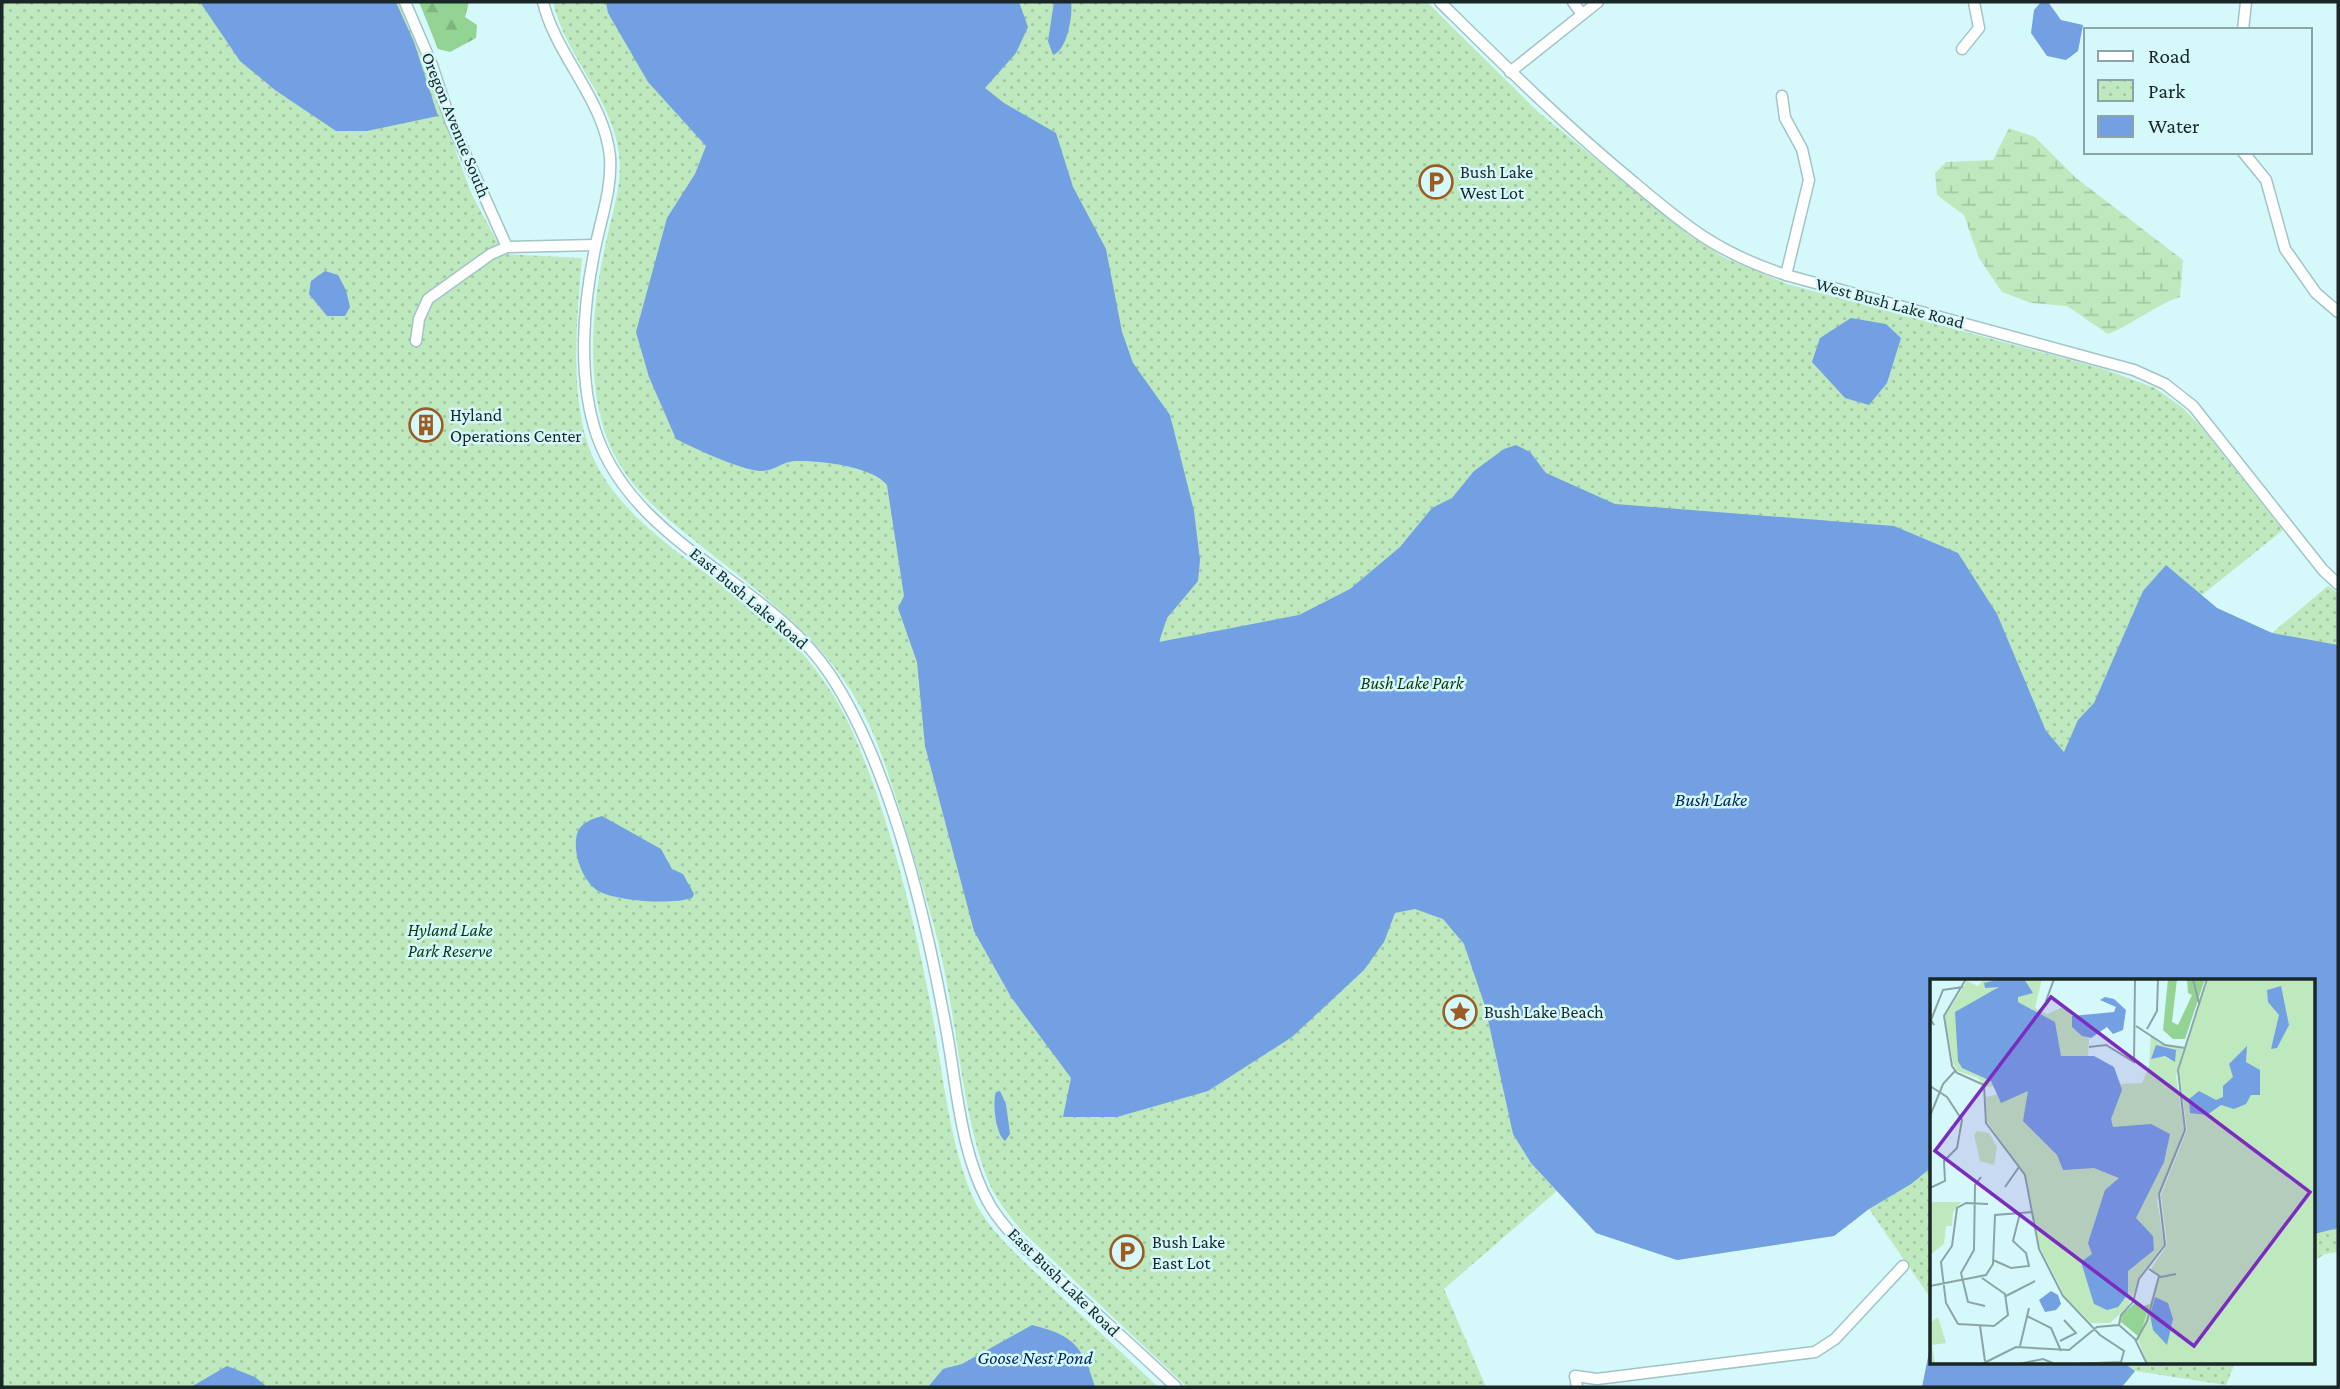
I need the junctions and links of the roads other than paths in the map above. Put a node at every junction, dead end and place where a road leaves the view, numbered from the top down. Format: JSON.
{"nodes":[{"id":1,"x":405,"y":2,"type":"edge"},
{"id":2,"x":543,"y":2,"type":"edge"},
{"id":3,"x":1440,"y":2,"type":"edge"},
{"id":4,"x":1573,"y":2,"type":"edge"},
{"id":5,"x":1598,"y":2,"type":"edge"},
{"id":6,"x":1974,"y":2,"type":"edge"},
{"id":7,"x":2246,"y":2,"type":"edge"},
{"id":8,"x":1582,"y":14,"type":"junction"},
{"id":9,"x":2243,"y":28,"type":"edge"},
{"id":10,"x":1962,"y":49,"type":"dead end"},
{"id":11,"x":1510,"y":72,"type":"junction"},
{"id":12,"x":1782,"y":96,"type":"dead end"},
{"id":13,"x":2245,"y":154,"type":"edge"},
{"id":14,"x":596,"y":245,"type":"junction"},
{"id":15,"x":507,"y":247,"type":"junction"},
{"id":16,"x":1786,"y":275,"type":"junction"},
{"id":17,"x":2338,"y":312,"type":"edge"},
{"id":18,"x":416,"y":341,"type":"dead end"},
{"id":19,"x":2338,"y":584,"type":"edge"},
{"id":20,"x":1903,"y":1266,"type":"dead end"},
{"id":21,"x":1176,"y":1387,"type":"edge"},
{"id":22,"x":1577,"y":1387,"type":"edge"}],
"edges":[{"from":1,"to":15,"type":"street","name":"Oregon Avenue South"},
{"from":2,"to":14,"type":"street","name":"East Bush Lake Road"},
{"from":3,"to":11,"type":"street","name":"West Bush Lake Road"},
{"from":4,"to":8,"type":"street"},
{"from":5,"to":8,"type":"street"},
{"from":6,"to":10,"type":"street"},
{"from":7,"to":9,"type":"street"},
{"from":8,"to":11,"type":"street"},
{"from":11,"to":16,"type":"street","name":"West Bush Lake Road"},
{"from":12,"to":16,"type":"street"},
{"from":13,"to":17,"type":"street"},
{"from":14,"to":15,"type":"street"},
{"from":14,"to":21,"type":"street","name":"East Bush Lake Road"},
{"from":15,"to":18,"type":"street"},
{"from":16,"to":19,"type":"street","name":"West Bush Lake Road"},
{"from":20,"to":22,"type":"street"}]}
